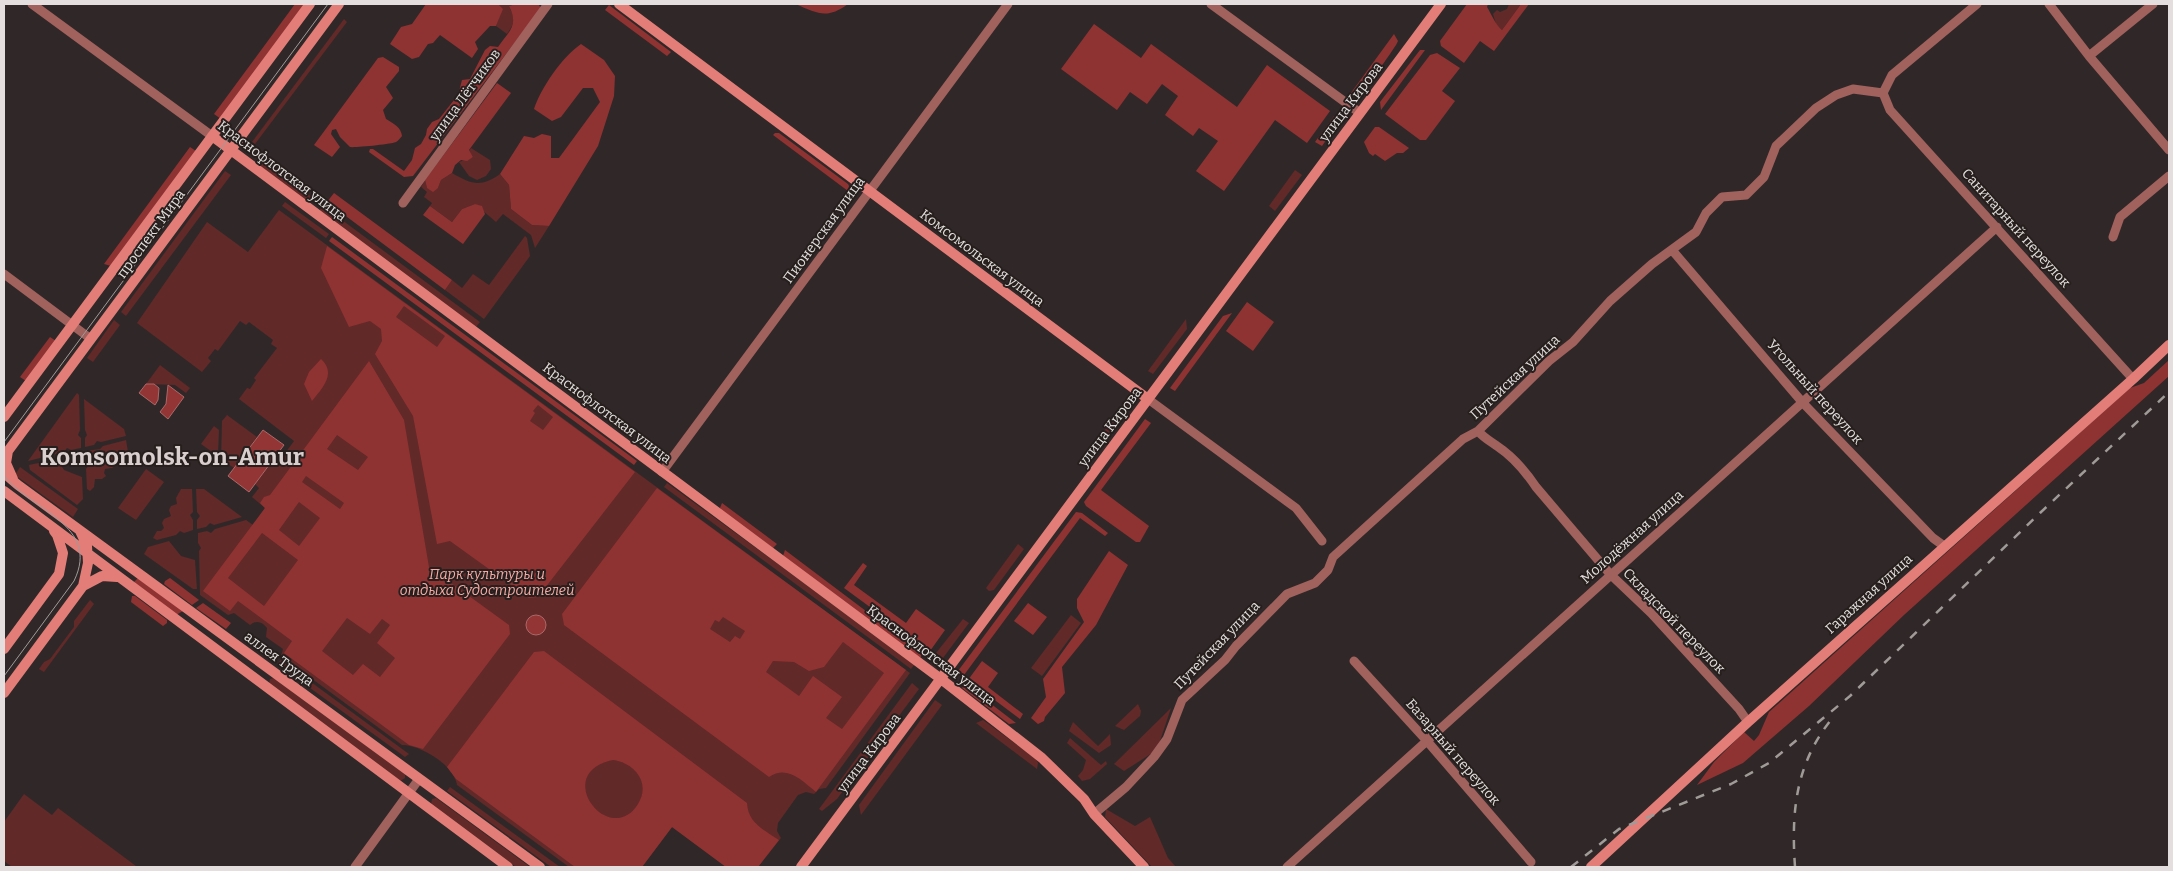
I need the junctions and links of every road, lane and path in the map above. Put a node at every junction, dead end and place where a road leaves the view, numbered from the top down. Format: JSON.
{"nodes":[{"id":1,"x":32,"y":4,"type":"edge"},
{"id":2,"x":310,"y":4,"type":"edge"},
{"id":3,"x":339,"y":4,"type":"edge"},
{"id":4,"x":548,"y":4,"type":"edge"},
{"id":5,"x":619,"y":4,"type":"edge"},
{"id":6,"x":1008,"y":4,"type":"edge"},
{"id":7,"x":1211,"y":4,"type":"edge"},
{"id":8,"x":1441,"y":4,"type":"edge"},
{"id":9,"x":1977,"y":4,"type":"edge"},
{"id":10,"x":2048,"y":4,"type":"edge"},
{"id":11,"x":2153,"y":4,"type":"edge"},
{"id":12,"x":2089,"y":56,"type":"junction"},
{"id":13,"x":1883,"y":93,"type":"junction"},
{"id":14,"x":1360,"y":113,"type":"junction"},
{"id":15,"x":212,"y":136,"type":"junction"},
{"id":16,"x":231,"y":150,"type":"junction"},
{"id":17,"x":2169,"y":150,"type":"edge"},
{"id":18,"x":2169,"y":176,"type":"edge"},
{"id":19,"x":870,"y":191,"type":"junction"},
{"id":20,"x":403,"y":203,"type":"dead end"},
{"id":21,"x":1996,"y":227,"type":"junction"},
{"id":22,"x":2113,"y":237,"type":"dead end"},
{"id":23,"x":1672,"y":250,"type":"junction"},
{"id":24,"x":4,"y":274,"type":"edge"},
{"id":25,"x":72,"y":325,"type":"junction"},
{"id":26,"x":91,"y":339,"type":"junction"},
{"id":27,"x":2169,"y":345,"type":"edge"},
{"id":28,"x":2133,"y":379,"type":"junction"},
{"id":29,"x":1148,"y":399,"type":"junction"},
{"id":30,"x":1803,"y":402,"type":"junction"},
{"id":31,"x":4,"y":417,"type":"edge"},
{"id":32,"x":1478,"y":431,"type":"junction"},
{"id":33,"x":662,"y":472,"type":"junction"},
{"id":34,"x":4,"y":473,"type":"edge"},
{"id":35,"x":18,"y":486,"type":"junction"},
{"id":36,"x":6,"y":493,"type":"edge"},
{"id":37,"x":50,"y":526,"type":"junction"},
{"id":38,"x":75,"y":527,"type":"junction"},
{"id":39,"x":1322,"y":541,"type":"dead end"},
{"id":40,"x":1944,"y":546,"type":"junction"},
{"id":41,"x":88,"y":554,"type":"junction"},
{"id":42,"x":1610,"y":574,"type":"junction"},
{"id":43,"x":119,"y":578,"type":"junction"},
{"id":44,"x":83,"y":586,"type":"junction"},
{"id":45,"x":4,"y":649,"type":"edge"},
{"id":46,"x":244,"y":651,"type":"junction"},
{"id":47,"x":1354,"y":661,"type":"dead end"},
{"id":48,"x":235,"y":664,"type":"junction"},
{"id":49,"x":941,"y":679,"type":"junction"},
{"id":50,"x":4,"y":693,"type":"edge"},
{"id":51,"x":1748,"y":722,"type":"junction"},
{"id":52,"x":1426,"y":741,"type":"junction"},
{"id":53,"x":419,"y":779,"type":"junction"},
{"id":54,"x":409,"y":793,"type":"junction"},
{"id":55,"x":1094,"y":814,"type":"junction"},
{"id":56,"x":1531,"y":862,"type":"dead end"},
{"id":57,"x":355,"y":867,"type":"edge"},
{"id":58,"x":508,"y":867,"type":"edge"},
{"id":59,"x":540,"y":867,"type":"edge"},
{"id":60,"x":801,"y":867,"type":"edge"},
{"id":61,"x":1144,"y":867,"type":"edge"},
{"id":62,"x":1287,"y":867,"type":"edge"},
{"id":63,"x":1591,"y":867,"type":"edge"}],
"edges":[{"from":1,"to":15,"type":"street","name":"Краснофлотская улица"},
{"from":2,"to":15,"type":"main road","name":"проспект Мира"},
{"from":3,"to":16,"type":"main road","name":"проспект Мира"},
{"from":4,"to":20,"type":"street","name":"улица Лётчиков"},
{"from":5,"to":19,"type":"main road","name":"Комсомольская улица"},
{"from":6,"to":19,"type":"street","name":"Пионерская улица"},
{"from":7,"to":14,"type":"street"},
{"from":8,"to":14,"type":"main road","name":"улица Кирова"},
{"from":9,"to":13,"type":"street"},
{"from":10,"to":12,"type":"street"},
{"from":11,"to":12,"type":"street"},
{"from":12,"to":17,"type":"street"},
{"from":13,"to":21,"type":"street","name":"Санитарный переулок"},
{"from":13,"to":23,"type":"street","name":"Путейская улица"},
{"from":14,"to":29,"type":"main road","name":"улица Кирова"},
{"from":15,"to":16,"type":"main road","name":"Краснофлотская улица"},
{"from":15,"to":25,"type":"main road","name":"проспект Мира"},
{"from":16,"to":26,"type":"main road","name":"проспект Мира"},
{"from":16,"to":33,"type":"main road","name":"Краснофлотская улица"},
{"from":18,"to":22,"type":"street"},
{"from":19,"to":29,"type":"main road","name":"Комсомольская улица"},
{"from":19,"to":33,"type":"street","name":"Пионерская улица"},
{"from":21,"to":28,"type":"street","name":"Санитарный переулок"},
{"from":21,"to":30,"type":"street","name":"Молодёжная улица"},
{"from":23,"to":30,"type":"street","name":"Угольный переулок"},
{"from":23,"to":32,"type":"street","name":"Путейская улица"},
{"from":24,"to":25,"type":"street"},
{"from":25,"to":26,"type":"street"},
{"from":25,"to":31,"type":"main road","name":"проспект Мира"},
{"from":26,"to":35,"type":"main road","name":"проспект Мира"},
{"from":27,"to":28,"type":"main road","name":"Гаражная улица"},
{"from":28,"to":40,"type":"main road","name":"Гаражная улица"},
{"from":29,"to":39,"type":"street","name":"Комсомольская улица"},
{"from":29,"to":49,"type":"main road","name":"улица Кирова"},
{"from":30,"to":40,"type":"street","name":"Угольный переулок"},
{"from":30,"to":42,"type":"street","name":"Молодёжная улица"},
{"from":32,"to":42,"type":"street","name":"Складской переулок"},
{"from":32,"to":55,"type":"street","name":"Путейская улица"},
{"from":33,"to":49,"type":"main road","name":"Краснофлотская улица"},
{"from":34,"to":35,"type":"main road","name":"аллея Труда"},
{"from":35,"to":38,"type":"main road","name":"аллея Труда"},
{"from":36,"to":37,"type":"main road"},
{"from":37,"to":41,"type":"main road"},
{"from":37,"to":45,"type":"main road"},
{"from":38,"to":41,"type":"main road"},
{"from":38,"to":46,"type":"main road","name":"аллея Труда"},
{"from":40,"to":51,"type":"main road","name":"Гаражная улица"},
{"from":41,"to":43,"type":"main road"},
{"from":41,"to":44,"type":"main road"},
{"from":42,"to":51,"type":"street","name":"Складской переулок"},
{"from":42,"to":52,"type":"street","name":"Молодёжная улица"},
{"from":43,"to":44,"type":"main road"},
{"from":43,"to":48,"type":"main road"},
{"from":44,"to":50,"type":"main road"},
{"from":46,"to":48,"type":"main road"},
{"from":46,"to":53,"type":"main road","name":"аллея Труда"},
{"from":47,"to":52,"type":"street","name":"Базарный переулок"},
{"from":48,"to":54,"type":"main road"},
{"from":49,"to":55,"type":"main road","name":"Краснофлотская улица"},
{"from":49,"to":60,"type":"main road","name":"улица Кирова"},
{"from":51,"to":63,"type":"main road","name":"Гаражная улица"},
{"from":52,"to":56,"type":"street","name":"Базарный переулок"},
{"from":52,"to":62,"type":"street","name":"Молодёжная улица"},
{"from":53,"to":54,"type":"street"},
{"from":53,"to":59,"type":"main road","name":"аллея Труда"},
{"from":54,"to":57,"type":"street"},
{"from":54,"to":58,"type":"main road"},
{"from":55,"to":61,"type":"main road","name":"Краснофлотская улица"}]}
